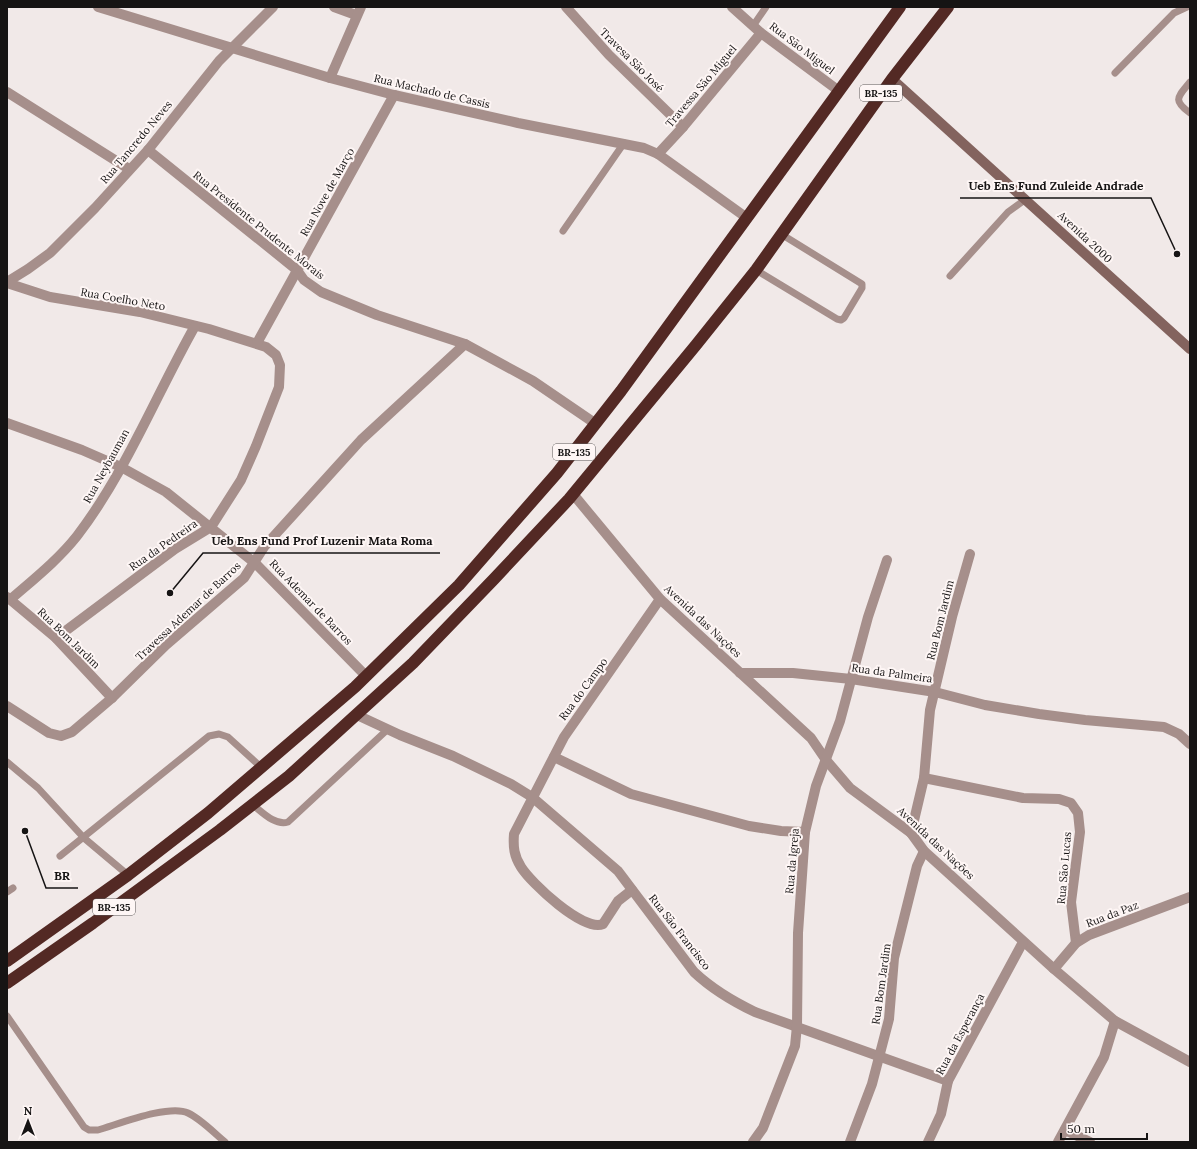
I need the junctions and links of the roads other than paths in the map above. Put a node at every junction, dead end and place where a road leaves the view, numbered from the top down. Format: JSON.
{"nodes":[{"id":1,"x":98,"y":7,"type":"edge"},
{"id":2,"x":273,"y":7,"type":"edge"},
{"id":3,"x":334,"y":7,"type":"edge"},
{"id":4,"x":566,"y":7,"type":"edge"},
{"id":5,"x":732,"y":7,"type":"edge"},
{"id":6,"x":766,"y":7,"type":"edge"},
{"id":7,"x":900,"y":7,"type":"edge"},
{"id":8,"x":948,"y":7,"type":"edge"},
{"id":9,"x":1187,"y":7,"type":"edge"},
{"id":10,"x":358,"y":11,"type":"edge"},
{"id":11,"x":757,"y":29,"type":"junction"},
{"id":12,"x":231,"y":48,"type":"junction"},
{"id":13,"x":1115,"y":73,"type":"dead end"},
{"id":14,"x":330,"y":78,"type":"junction"},
{"id":15,"x":892,"y":79,"type":"junction"},
{"id":16,"x":1190,"y":82,"type":"edge"},
{"id":17,"x":839,"y":91,"type":"junction"},
{"id":18,"x":7,"y":92,"type":"edge"},
{"id":19,"x":394,"y":95,"type":"junction"},
{"id":20,"x":1190,"y":113,"type":"edge"},
{"id":21,"x":683,"y":127,"type":"junction"},
{"id":22,"x":624,"y":143,"type":"junction"},
{"id":23,"x":148,"y":150,"type":"junction"},
{"id":24,"x":658,"y":154,"type":"junction"},
{"id":25,"x":129,"y":170,"type":"junction"},
{"id":26,"x":1026,"y":199,"type":"junction"},
{"id":27,"x":748,"y":218,"type":"junction"},
{"id":28,"x":563,"y":231,"type":"dead end"},
{"id":29,"x":781,"y":234,"type":"junction"},
{"id":30,"x":297,"y":270,"type":"junction"},
{"id":31,"x":756,"y":270,"type":"junction"},
{"id":32,"x":950,"y":276,"type":"dead end"},
{"id":33,"x":7,"y":282,"type":"edge"},
{"id":34,"x":195,"y":326,"type":"junction"},
{"id":35,"x":258,"y":344,"type":"junction"},
{"id":36,"x":465,"y":344,"type":"junction"},
{"id":37,"x":1190,"y":350,"type":"edge"},
{"id":38,"x":7,"y":423,"type":"edge"},
{"id":39,"x":596,"y":424,"type":"junction"},
{"id":40,"x":121,"y":467,"type":"junction"},
{"id":41,"x":573,"y":494,"type":"junction"},
{"id":42,"x":211,"y":527,"type":"junction"},
{"id":43,"x":970,"y":554,"type":"dead end"},
{"id":44,"x":887,"y":560,"type":"dead end"},
{"id":45,"x":255,"y":563,"type":"junction"},
{"id":46,"x":9,"y":598,"type":"edge"},
{"id":47,"x":660,"y":599,"type":"junction"},
{"id":48,"x":56,"y":638,"type":"junction"},
{"id":49,"x":740,"y":673,"type":"junction"},
{"id":50,"x":366,"y":676,"type":"junction"},
{"id":51,"x":851,"y":679,"type":"junction"},
{"id":52,"x":935,"y":692,"type":"junction"},
{"id":53,"x":112,"y":698,"type":"junction"},
{"id":54,"x":7,"y":706,"type":"edge"},
{"id":55,"x":357,"y":715,"type":"junction"},
{"id":56,"x":388,"y":729,"type":"junction"},
{"id":57,"x":1190,"y":744,"type":"edge"},
{"id":58,"x":554,"y":757,"type":"junction"},
{"id":59,"x":826,"y":760,"type":"junction"},
{"id":60,"x":7,"y":762,"type":"edge"},
{"id":61,"x":262,"y":768,"type":"junction"},
{"id":62,"x":924,"y":778,"type":"junction"},
{"id":63,"x":532,"y":797,"type":"junction"},
{"id":64,"x":252,"y":805,"type":"junction"},
{"id":65,"x":805,"y":832,"type":"junction"},
{"id":66,"x":910,"y":833,"type":"junction"},
{"id":67,"x":84,"y":838,"type":"junction"},
{"id":68,"x":924,"y":851,"type":"junction"},
{"id":69,"x":60,"y":856,"type":"dead end"},
{"id":70,"x":128,"y":875,"type":"junction"},
{"id":71,"x":632,"y":890,"type":"junction"},
{"id":72,"x":1190,"y":897,"type":"edge"},
{"id":73,"x":1023,"y":942,"type":"junction"},
{"id":74,"x":1076,"y":943,"type":"junction"},
{"id":75,"x":7,"y":960,"type":"edge"},
{"id":76,"x":1054,"y":969,"type":"junction"},
{"id":77,"x":7,"y":983,"type":"edge"},
{"id":78,"x":7,"y":1016,"type":"edge"},
{"id":79,"x":1115,"y":1021,"type":"junction"},
{"id":80,"x":797,"y":1026,"type":"junction"},
{"id":81,"x":879,"y":1056,"type":"junction"},
{"id":82,"x":1190,"y":1062,"type":"edge"},
{"id":83,"x":948,"y":1081,"type":"junction"},
{"id":84,"x":1065,"y":1130,"type":"junction"},
{"id":85,"x":225,"y":1142,"type":"edge"},
{"id":86,"x":753,"y":1142,"type":"edge"},
{"id":87,"x":850,"y":1142,"type":"edge"},
{"id":88,"x":928,"y":1142,"type":"edge"},
{"id":89,"x":1058,"y":1142,"type":"edge"},
{"id":90,"x":1090,"y":1142,"type":"edge"}],
"edges":[{"from":1,"to":12,"type":"street","name":"Rua Machado de Cassis"},
{"from":2,"to":12,"type":"street","name":"Rua Tancredo Neves"},
{"from":3,"to":10,"type":"street"},
{"from":4,"to":21,"type":"street","name":"Travesa São José"},
{"from":5,"to":11,"type":"street","name":"Rua São Miguel"},
{"from":6,"to":11,"type":"lane"},
{"from":7,"to":17,"type":"highway","number":"BR-135"},
{"from":8,"to":15,"type":"highway","number":"BR-135"},
{"from":9,"to":13,"type":"lane"},
{"from":10,"to":14,"type":"street"},
{"from":11,"to":17,"type":"street","name":"Rua São Miguel"},
{"from":11,"to":21,"type":"street","name":"Travessa São Miguel"},
{"from":12,"to":14,"type":"street","name":"Rua Machado de Cassis"},
{"from":12,"to":23,"type":"street","name":"Rua Tancredo Neves"},
{"from":14,"to":19,"type":"street","name":"Rua Machado de Cassis"},
{"from":15,"to":26,"type":"street","name":"Avenida 2000"},
{"from":15,"to":29,"type":"highway","number":"BR-135"},
{"from":16,"to":20,"type":"lane"},
{"from":17,"to":27,"type":"highway","number":"BR-135"},
{"from":18,"to":25,"type":"street"},
{"from":19,"to":22,"type":"street","name":"Rua Machado de Cassis"},
{"from":19,"to":30,"type":"street","name":"Rua Nove de Março"},
{"from":21,"to":24,"type":"street","name":"Travessa São Miguel"},
{"from":22,"to":24,"type":"street","name":"Rua Machado de Cassis"},
{"from":22,"to":28,"type":"lane"},
{"from":23,"to":25,"type":"street","name":"Rua Tancredo Neves"},
{"from":23,"to":30,"type":"street","name":"Rua Presidente Prudente Morais"},
{"from":24,"to":27,"type":"street","name":"Rua Machado de Cassis"},
{"from":25,"to":33,"type":"street","name":"Rua Tancredo Neves"},
{"from":26,"to":32,"type":"lane"},
{"from":26,"to":37,"type":"street","name":"Avenida 2000"},
{"from":27,"to":39,"type":"highway","number":"BR-135"},
{"from":29,"to":31,"type":"highway","number":"BR-135"},
{"from":29,"to":31,"type":"lane"},
{"from":30,"to":35,"type":"street","name":"Rua Nove de Março"},
{"from":30,"to":36,"type":"street","name":"Rua Presidente Prudente Morais"},
{"from":31,"to":41,"type":"highway","number":"BR-135"},
{"from":33,"to":34,"type":"street","name":"Rua Coelho Neto"},
{"from":34,"to":35,"type":"street","name":"Rua Coelho Neto"},
{"from":34,"to":40,"type":"street","name":"Rua Neybauman"},
{"from":35,"to":42,"type":"street","name":"Rua da Pedreira"},
{"from":36,"to":39,"type":"street","name":"Rua Presidente Prudente Morais"},
{"from":36,"to":45,"type":"street","name":"Travessa Ademar de Barros"},
{"from":38,"to":40,"type":"street","name":"Rua Ademar de Barros"},
{"from":39,"to":50,"type":"highway","number":"BR-135"},
{"from":40,"to":42,"type":"street","name":"Rua Ademar de Barros"},
{"from":40,"to":46,"type":"street","name":"Rua Neybauman"},
{"from":41,"to":47,"type":"street","name":"Avenida das Nações"},
{"from":41,"to":55,"type":"highway","number":"BR-135"},
{"from":42,"to":45,"type":"street","name":"Rua Ademar de Barros"},
{"from":42,"to":48,"type":"street","name":"Rua da Pedreira"},
{"from":43,"to":52,"type":"street","name":"Rua Bom Jardim"},
{"from":44,"to":51,"type":"street","name":"Rua da Igreja"},
{"from":45,"to":50,"type":"street","name":"Rua Ademar de Barros"},
{"from":45,"to":53,"type":"street","name":"Travessa Ademar de Barros"},
{"from":46,"to":48,"type":"street","name":"Rua Bom Jardim"},
{"from":47,"to":49,"type":"street","name":"Avenida das Nações"},
{"from":47,"to":58,"type":"street","name":"Rua do Campo"},
{"from":48,"to":53,"type":"street","name":"Rua Bom Jardim"},
{"from":49,"to":51,"type":"street","name":"Rua da Palmeira"},
{"from":49,"to":59,"type":"street","name":"Avenida das Nações"},
{"from":50,"to":61,"type":"highway","number":"BR-135"},
{"from":51,"to":52,"type":"street","name":"Rua da Palmeira"},
{"from":51,"to":59,"type":"street","name":"Rua da Igreja"},
{"from":52,"to":57,"type":"street","name":"Rua da Palmeira"},
{"from":52,"to":62,"type":"street","name":"Rua Bom Jardim"},
{"from":53,"to":54,"type":"street","name":"Travessa Ademar de Barros"},
{"from":55,"to":56,"type":"street"},
{"from":55,"to":64,"type":"highway","number":"BR-135"},
{"from":56,"to":63,"type":"street"},
{"from":56,"to":64,"type":"lane"},
{"from":58,"to":63,"type":"street","name":"Rua do Campo"},
{"from":58,"to":65,"type":"street"},
{"from":59,"to":65,"type":"street","name":"Rua da Igreja"},
{"from":59,"to":66,"type":"street","name":"Avenida das Nações"},
{"from":60,"to":67,"type":"lane"},
{"from":61,"to":67,"type":"lane"},
{"from":61,"to":70,"type":"highway","number":"BR-135"},
{"from":62,"to":66,"type":"street","name":"Rua Bom Jardim"},
{"from":62,"to":74,"type":"street","name":"Rua São Lucas"},
{"from":63,"to":71,"type":"street","name":"Rua São Francisco"},
{"from":63,"to":71,"type":"street","name":"Rua do Campo"},
{"from":64,"to":77,"type":"highway","number":"BR-135"},
{"from":65,"to":80,"type":"street","name":"Rua da Igreja"},
{"from":66,"to":68,"type":"street","name":"Avenida das Nações"},
{"from":67,"to":69,"type":"lane"},
{"from":67,"to":70,"type":"lane"},
{"from":68,"to":73,"type":"street","name":"Avenida das Nações"},
{"from":68,"to":81,"type":"street","name":"Rua Bom Jardim"},
{"from":70,"to":75,"type":"highway","number":"BR-135"},
{"from":71,"to":80,"type":"street","name":"Rua São Francisco"},
{"from":72,"to":74,"type":"street","name":"Rua da Paz"},
{"from":73,"to":76,"type":"street","name":"Avenida das Nações"},
{"from":73,"to":83,"type":"street","name":"Rua da Esperança"},
{"from":74,"to":76,"type":"street","name":"Rua da Paz"},
{"from":76,"to":79,"type":"street","name":"Avenida das Nações"},
{"from":78,"to":85,"type":"lane"},
{"from":79,"to":82,"type":"street","name":"Avenida das Nações"},
{"from":79,"to":84,"type":"street"},
{"from":80,"to":81,"type":"street","name":"Rua São Francisco"},
{"from":80,"to":86,"type":"street","name":"Rua da Igreja"},
{"from":81,"to":83,"type":"street","name":"Rua São Francisco"},
{"from":81,"to":87,"type":"street","name":"Rua Bom Jardim"},
{"from":83,"to":88,"type":"street","name":"Rua da Esperança"},
{"from":84,"to":89,"type":"street"},
{"from":84,"to":90,"type":"street"}]}
